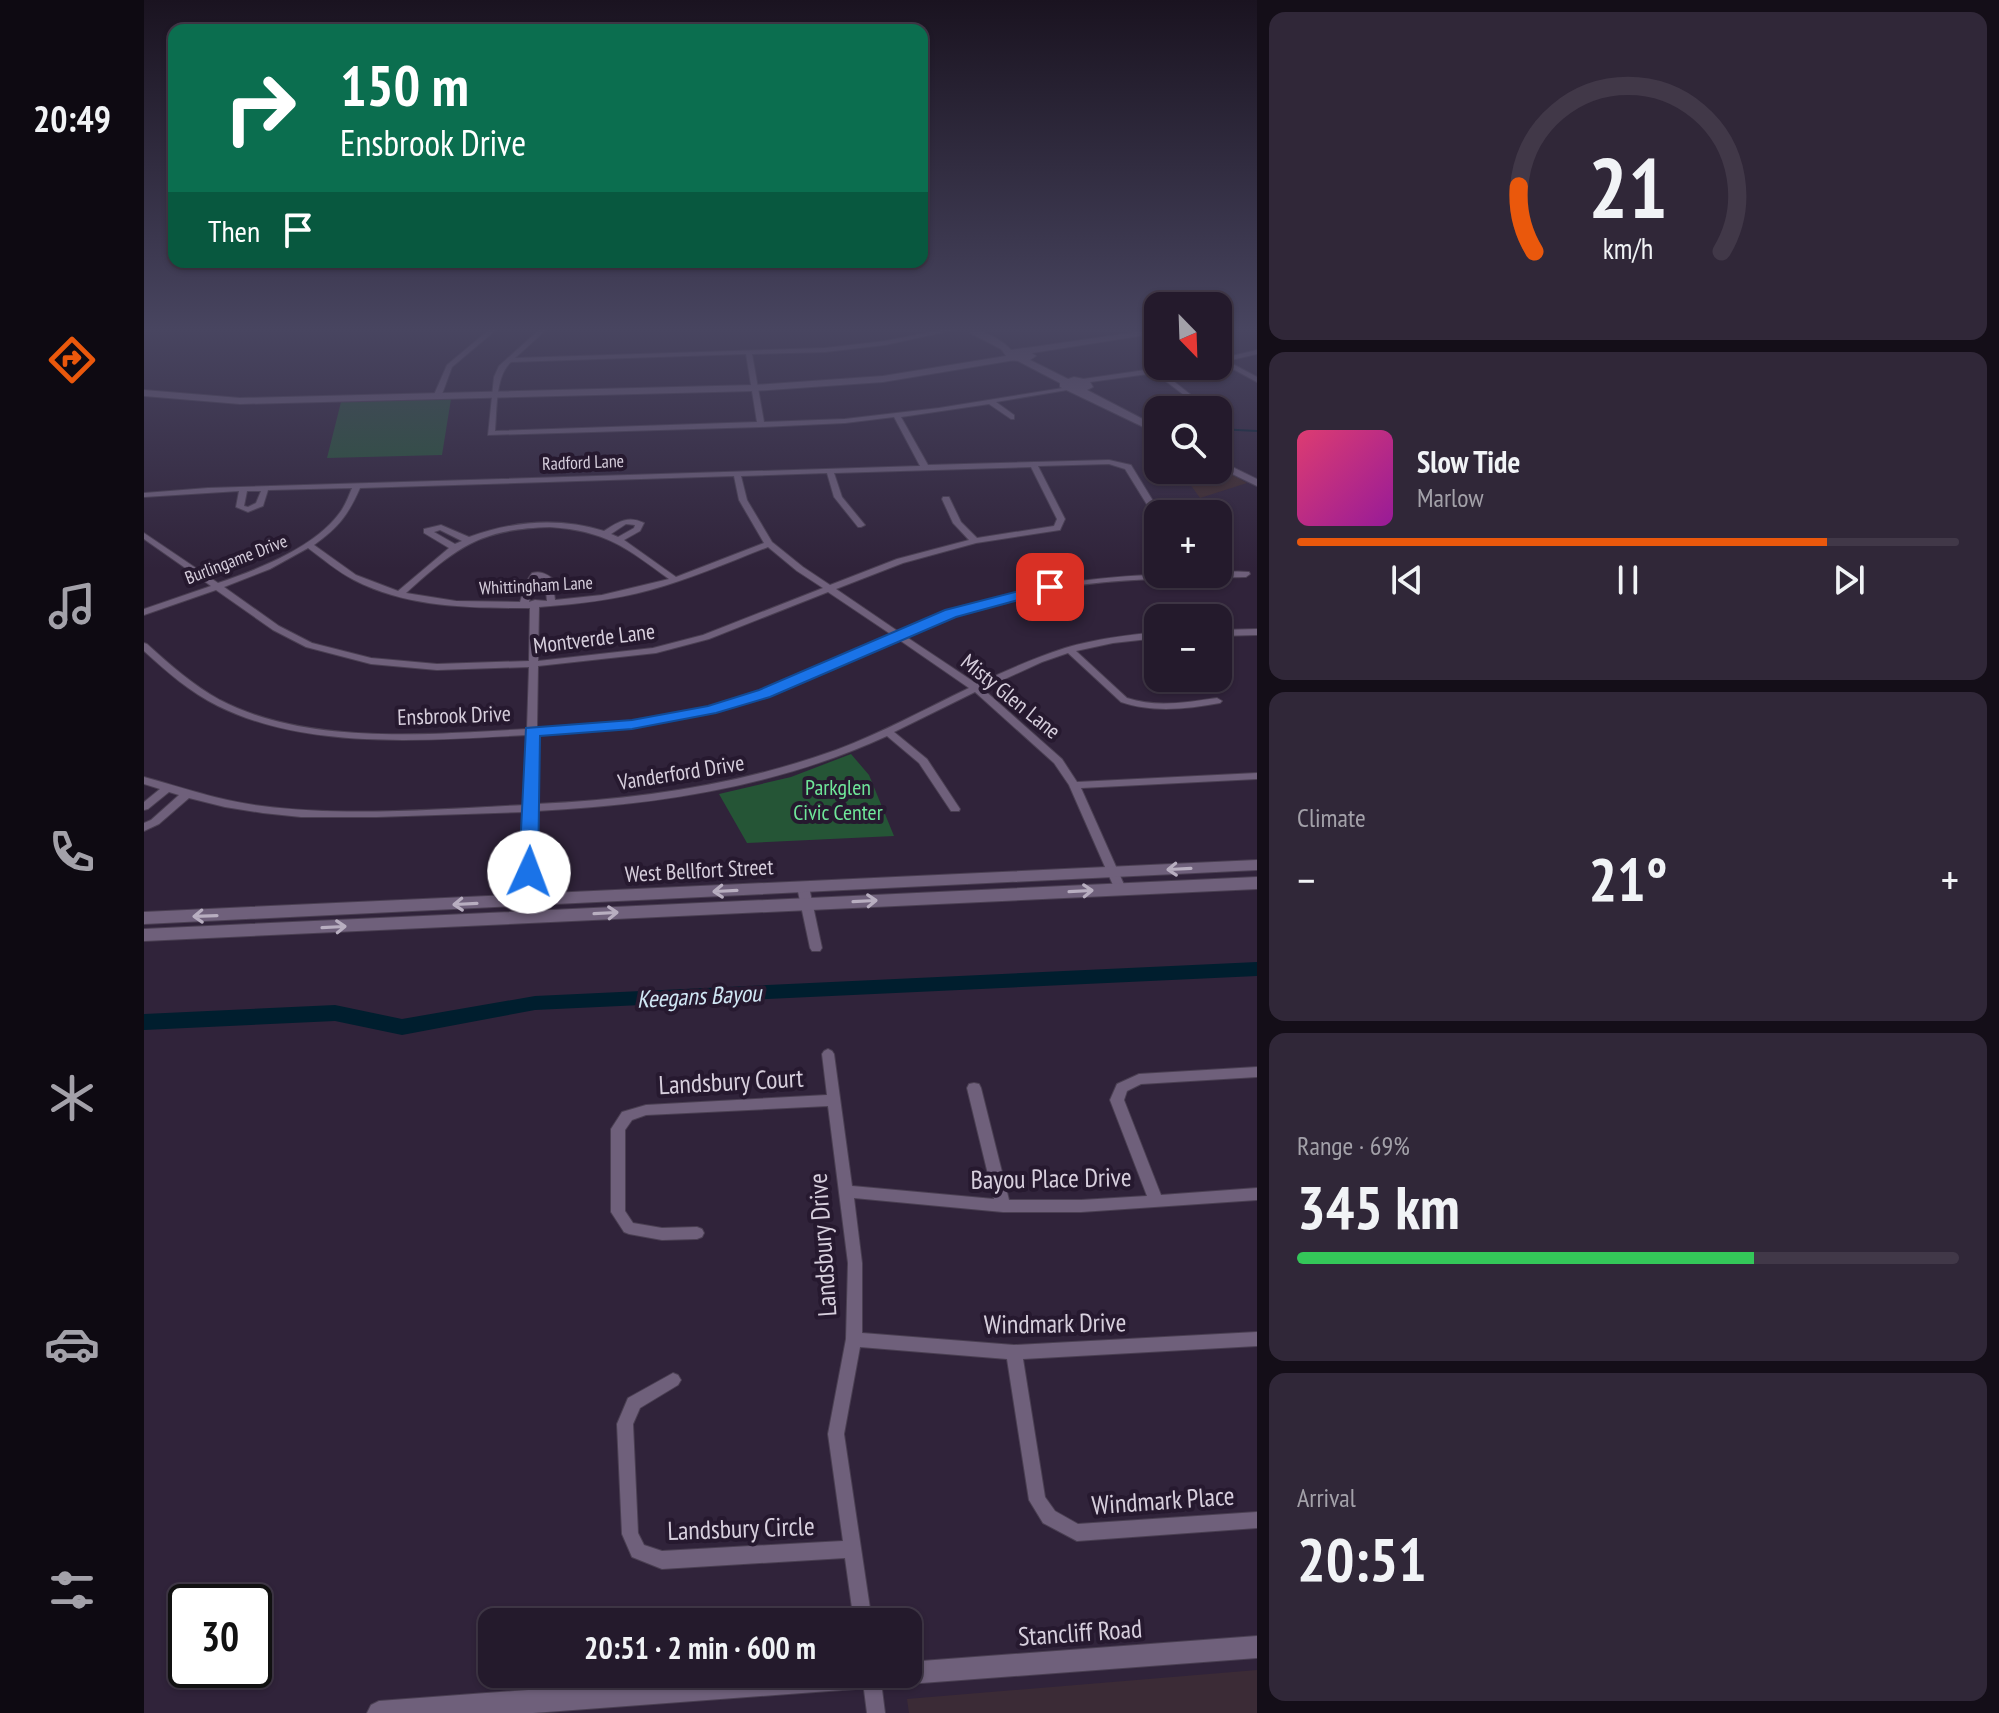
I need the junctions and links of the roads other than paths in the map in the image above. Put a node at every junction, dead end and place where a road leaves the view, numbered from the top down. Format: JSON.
{"nodes":[{"id":1,"x":494,"y":409,"type":"edge"},
{"id":2,"x":758,"y":409,"type":"edge"},
{"id":3,"x":944,"y":409,"type":"edge"},
{"id":4,"x":1000,"y":409,"type":"edge"},
{"id":5,"x":1118,"y":409,"type":"edge"},
{"id":6,"x":1144,"y":414,"type":"edge"},
{"id":7,"x":897,"y":416,"type":"junction"},
{"id":8,"x":1011,"y":417,"type":"dead end"},
{"id":9,"x":1132,"y":417,"type":"junction"},
{"id":10,"x":1144,"y":423,"type":"edge"},
{"id":11,"x":761,"y":425,"type":"junction"},
{"id":12,"x":1232,"y":459,"type":"edge"},
{"id":13,"x":1033,"y":464,"type":"junction"},
{"id":14,"x":925,"y":467,"type":"junction"},
{"id":15,"x":1232,"y":470,"type":"edge"},
{"id":16,"x":830,"y":471,"type":"junction"},
{"id":17,"x":1257,"y":472,"type":"edge"},
{"id":18,"x":737,"y":473,"type":"junction"},
{"id":19,"x":1257,"y":483,"type":"edge"},
{"id":20,"x":357,"y":486,"type":"junction"},
{"id":21,"x":243,"y":489,"type":"junction"},
{"id":22,"x":265,"y":489,"type":"junction"},
{"id":23,"x":144,"y":495,"type":"edge"},
{"id":24,"x":946,"y":499,"type":"dead end"},
{"id":25,"x":1148,"y":500,"type":"edge"},
{"id":26,"x":861,"y":525,"type":"dead end"},
{"id":27,"x":605,"y":534,"type":"junction"},
{"id":28,"x":144,"y":535,"type":"edge"},
{"id":29,"x":618,"y":540,"type":"junction"},
{"id":30,"x":470,"y":541,"type":"junction"},
{"id":31,"x":975,"y":541,"type":"junction"},
{"id":32,"x":769,"y":544,"type":"junction"},
{"id":33,"x":310,"y":546,"type":"junction"},
{"id":34,"x":455,"y":548,"type":"junction"},
{"id":35,"x":1232,"y":574,"type":"edge"},
{"id":36,"x":1246,"y":574,"type":"dead end"},
{"id":37,"x":1144,"y":578,"type":"edge"},
{"id":38,"x":674,"y":579,"type":"junction"},
{"id":39,"x":217,"y":584,"type":"junction"},
{"id":40,"x":828,"y":588,"type":"junction"},
{"id":41,"x":399,"y":595,"type":"junction"},
{"id":42,"x":551,"y":602,"type":"junction"},
{"id":43,"x":530,"y":603,"type":"junction"},
{"id":44,"x":144,"y":612,"type":"edge"},
{"id":45,"x":1257,"y":632,"type":"edge"},
{"id":46,"x":1232,"y":633,"type":"edge"},
{"id":47,"x":1144,"y":636,"type":"edge"},
{"id":48,"x":899,"y":637,"type":"junction"},
{"id":49,"x":144,"y":646,"type":"edge"},
{"id":50,"x":1070,"y":650,"type":"junction"},
{"id":51,"x":534,"y":664,"type":"junction"},
{"id":52,"x":976,"y":688,"type":"junction"},
{"id":53,"x":1217,"y":701,"type":"dead end"},
{"id":54,"x":887,"y":731,"type":"junction"},
{"id":55,"x":531,"y":732,"type":"junction"},
{"id":56,"x":1257,"y":776,"type":"edge"},
{"id":57,"x":144,"y":780,"type":"edge"},
{"id":58,"x":1074,"y":785,"type":"junction"},
{"id":59,"x":167,"y":788,"type":"junction"},
{"id":60,"x":186,"y":795,"type":"junction"},
{"id":61,"x":144,"y":807,"type":"edge"},
{"id":62,"x":530,"y":809,"type":"junction"},
{"id":63,"x":955,"y":809,"type":"dead end"},
{"id":64,"x":144,"y":827,"type":"edge"},
{"id":65,"x":1257,"y":865,"type":"edge"},
{"id":66,"x":1113,"y":872,"type":"junction"},
{"id":67,"x":1257,"y":883,"type":"edge"},
{"id":68,"x":1120,"y":889,"type":"junction"},
{"id":69,"x":805,"y":895,"type":"junction"},
{"id":70,"x":527,"y":909,"type":"junction"},
{"id":71,"x":144,"y":918,"type":"edge"},
{"id":72,"x":304,"y":920,"type":"junction"},
{"id":73,"x":144,"y":935,"type":"edge"},
{"id":74,"x":816,"y":948,"type":"dead end"},
{"id":75,"x":828,"y":1054,"type":"dead end"},
{"id":76,"x":1257,"y":1072,"type":"edge"},
{"id":77,"x":974,"y":1088,"type":"dead end"},
{"id":78,"x":834,"y":1100,"type":"junction"},
{"id":79,"x":846,"y":1191,"type":"junction"},
{"id":80,"x":1257,"y":1194,"type":"edge"},
{"id":81,"x":1156,"y":1200,"type":"junction"},
{"id":82,"x":1003,"y":1206,"type":"junction"},
{"id":83,"x":697,"y":1233,"type":"dead end"},
{"id":84,"x":854,"y":1339,"type":"junction"},
{"id":85,"x":1257,"y":1339,"type":"edge"},
{"id":86,"x":1014,"y":1352,"type":"junction"},
{"id":87,"x":673,"y":1380,"type":"dead end"},
{"id":88,"x":1257,"y":1520,"type":"edge"},
{"id":89,"x":852,"y":1549,"type":"junction"},
{"id":90,"x":861,"y":1608,"type":"edge"},
{"id":91,"x":1257,"y":1647,"type":"edge"},
{"id":92,"x":922,"y":1672,"type":"edge"},
{"id":93,"x":703,"y":1688,"type":"edge"},
{"id":94,"x":873,"y":1688,"type":"edge"},
{"id":95,"x":379,"y":1713,"type":"edge"},
{"id":96,"x":876,"y":1713,"type":"edge"}],
"edges":[{"from":1,"to":11,"type":"street"},
{"from":2,"to":11,"type":"street"},
{"from":3,"to":7,"type":"street"},
{"from":4,"to":8,"type":"street"},
{"from":5,"to":9,"type":"main road"},
{"from":6,"to":9,"type":"main road"},
{"from":7,"to":11,"type":"street"},
{"from":7,"to":14,"type":"street"},
{"from":9,"to":10,"type":"main road"},
{"from":12,"to":17,"type":"main road"},
{"from":13,"to":14,"type":"street","name":"Radford Lane"},
{"from":13,"to":25,"type":"street","name":"Radford Lane"},
{"from":13,"to":31,"type":"street","name":"Montverde Lane"},
{"from":14,"to":16,"type":"street","name":"Radford Lane"},
{"from":15,"to":19,"type":"main road"},
{"from":16,"to":18,"type":"street","name":"Radford Lane"},
{"from":16,"to":26,"type":"street"},
{"from":18,"to":20,"type":"street","name":"Radford Lane"},
{"from":18,"to":32,"type":"street","name":"Misty Glen Lane"},
{"from":20,"to":22,"type":"street","name":"Radford Lane"},
{"from":20,"to":33,"type":"street","name":"Burlingame Drive"},
{"from":21,"to":22,"type":"street","name":"Radford Lane"},
{"from":21,"to":22,"type":"street"},
{"from":21,"to":23,"type":"street","name":"Radford Lane"},
{"from":24,"to":31,"type":"street"},
{"from":27,"to":29,"type":"street"},
{"from":27,"to":29,"type":"street"},
{"from":27,"to":30,"type":"street"},
{"from":28,"to":39,"type":"street","name":"Montverde Lane"},
{"from":29,"to":38,"type":"street"},
{"from":30,"to":34,"type":"street"},
{"from":30,"to":34,"type":"street"},
{"from":31,"to":40,"type":"street","name":"Montverde Lane"},
{"from":32,"to":38,"type":"street","name":"Whittingham Lane"},
{"from":32,"to":40,"type":"street","name":"Misty Glen Lane"},
{"from":33,"to":39,"type":"street","name":"Burlingame Drive"},
{"from":33,"to":41,"type":"street","name":"Whittingham Lane"},
{"from":34,"to":41,"type":"street"},
{"from":35,"to":36,"type":"street","name":"Ensbrook Drive"},
{"from":37,"to":48,"type":"street","name":"Ensbrook Drive"},
{"from":38,"to":42,"type":"street","name":"Whittingham Lane"},
{"from":39,"to":44,"type":"street","name":"Burlingame Drive"},
{"from":39,"to":51,"type":"street","name":"Montverde Lane"},
{"from":40,"to":48,"type":"street","name":"Misty Glen Lane"},
{"from":40,"to":51,"type":"street","name":"Montverde Lane"},
{"from":41,"to":43,"type":"street","name":"Whittingham Lane"},
{"from":42,"to":43,"type":"street","name":"Whittingham Lane"},
{"from":42,"to":43,"type":"street"},
{"from":43,"to":51,"type":"street"},
{"from":45,"to":46,"type":"street"},
{"from":47,"to":50,"type":"street","name":"Vanderford Drive"},
{"from":48,"to":52,"type":"street","name":"Misty Glen Lane"},
{"from":48,"to":55,"type":"street","name":"Ensbrook Drive"},
{"from":49,"to":55,"type":"street","name":"Ensbrook Drive"},
{"from":50,"to":52,"type":"street","name":"Vanderford Drive"},
{"from":50,"to":53,"type":"street"},
{"from":51,"to":55,"type":"street"},
{"from":52,"to":54,"type":"street","name":"Vanderford Drive"},
{"from":52,"to":58,"type":"street","name":"Misty Glen Lane"},
{"from":54,"to":62,"type":"street","name":"Vanderford Drive"},
{"from":54,"to":63,"type":"street"},
{"from":55,"to":62,"type":"street"},
{"from":56,"to":58,"type":"street"},
{"from":57,"to":59,"type":"street","name":"Vanderford Drive"},
{"from":58,"to":66,"type":"street","name":"Misty Glen Lane"},
{"from":59,"to":60,"type":"street","name":"Vanderford Drive"},
{"from":59,"to":61,"type":"street"},
{"from":60,"to":62,"type":"street","name":"Vanderford Drive"},
{"from":60,"to":64,"type":"street"},
{"from":62,"to":70,"type":"street"},
{"from":65,"to":66,"type":"main road","name":"West Bellfort Street","one_way":true},
{"from":66,"to":68,"type":"street","name":"Misty Glen Lane"},
{"from":66,"to":69,"type":"main road","name":"West Bellfort Street"},
{"from":67,"to":68,"type":"main road","name":"West Bellfort Street"},
{"from":69,"to":68,"type":"main road","name":"West Bellfort Street","one_way":true},
{"from":69,"to":70,"type":"main road","name":"West Bellfort Street"},
{"from":69,"to":74,"type":"street"},
{"from":70,"to":72,"type":"main road","name":"West Bellfort Street"},
{"from":72,"to":71,"type":"main road","name":"West Bellfort Street","one_way":true},
{"from":72,"to":73,"type":"main road","name":"West Bellfort Street"},
{"from":75,"to":78,"type":"street","name":"Landsbury Drive"},
{"from":76,"to":81,"type":"street"},
{"from":77,"to":82,"type":"street"},
{"from":78,"to":79,"type":"street","name":"Landsbury Drive"},
{"from":78,"to":83,"type":"street","name":"Landsbury Court"},
{"from":79,"to":82,"type":"street","name":"Bayou Place Drive"},
{"from":79,"to":84,"type":"street","name":"Landsbury Drive"},
{"from":80,"to":81,"type":"street","name":"Bayou Place Drive"},
{"from":81,"to":82,"type":"street","name":"Bayou Place Drive"},
{"from":84,"to":86,"type":"street","name":"Windmark Drive"},
{"from":84,"to":89,"type":"street","name":"Landsbury Drive"},
{"from":85,"to":86,"type":"street","name":"Windmark Drive"},
{"from":86,"to":88,"type":"street","name":"Windmark Place"},
{"from":87,"to":89,"type":"street","name":"Landsbury Circle"},
{"from":89,"to":90,"type":"street","name":"Landsbury Drive"},
{"from":91,"to":92,"type":"street","name":"Stancliff Road"},
{"from":93,"to":95,"type":"street"},
{"from":94,"to":96,"type":"street"}]}
